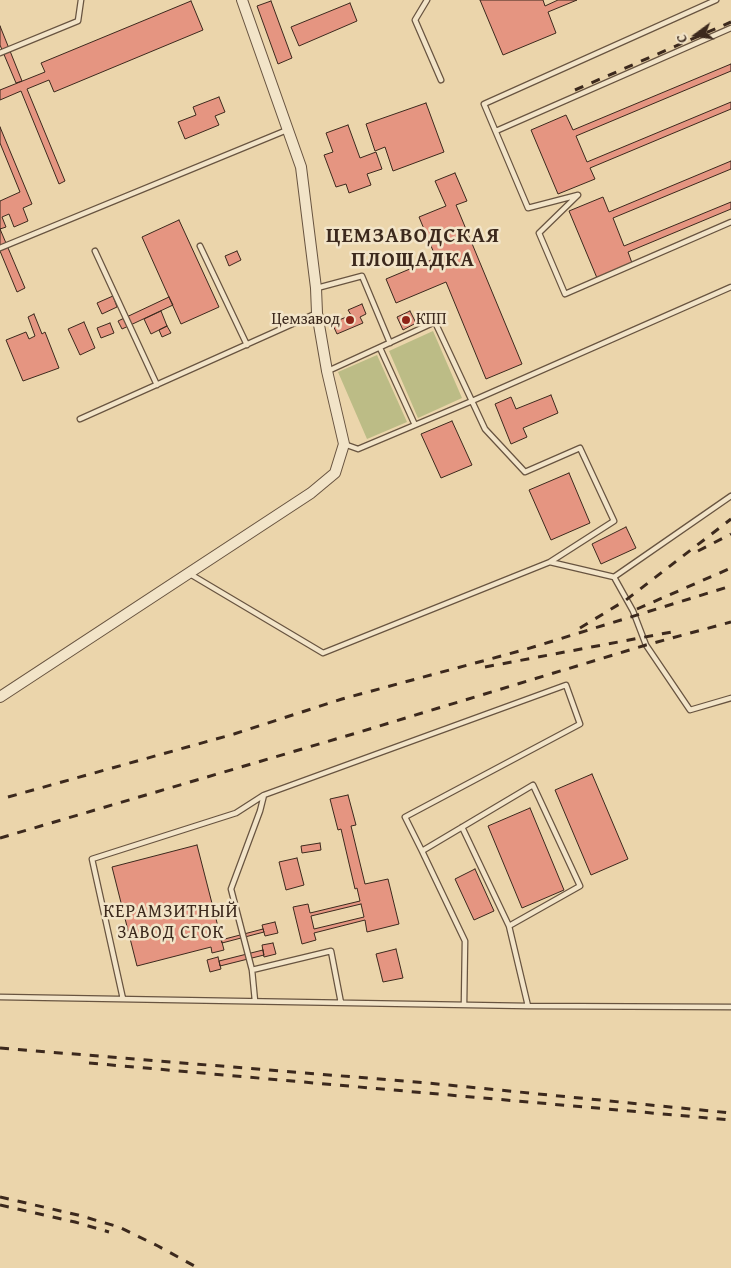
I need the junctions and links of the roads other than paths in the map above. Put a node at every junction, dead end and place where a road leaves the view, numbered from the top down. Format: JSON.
{"nodes":[{"id":1,"x":81,"y":0,"type":"edge"},
{"id":2,"x":242,"y":0,"type":"edge"},
{"id":3,"x":427,"y":0,"type":"edge"},
{"id":4,"x":716,"y":0,"type":"edge"},
{"id":5,"x":731,"y":28,"type":"edge"},
{"id":6,"x":0,"y":53,"type":"edge"},
{"id":7,"x":441,"y":80,"type":"dead end"},
{"id":8,"x":288,"y":130,"type":"junction"},
{"id":9,"x":496,"y":131,"type":"junction"},
{"id":10,"x":731,"y":222,"type":"edge"},
{"id":11,"x":200,"y":246,"type":"dead end"},
{"id":12,"x":0,"y":248,"type":"edge"},
{"id":13,"x":94,"y":251,"type":"dead end"},
{"id":14,"x":731,"y":287,"type":"edge"},
{"id":15,"x":316,"y":288,"type":"junction"},
{"id":16,"x":317,"y":314,"type":"junction"},
{"id":17,"x":390,"y":343,"type":"junction"},
{"id":18,"x":247,"y":345,"type":"junction"},
{"id":19,"x":380,"y":348,"type":"junction"},
{"id":20,"x":327,"y":371,"type":"junction"},
{"id":21,"x":157,"y":385,"type":"junction"},
{"id":22,"x":472,"y":401,"type":"junction"},
{"id":23,"x":80,"y":419,"type":"dead end"},
{"id":24,"x":414,"y":425,"type":"junction"},
{"id":25,"x":344,"y":444,"type":"junction"},
{"id":26,"x":731,"y":496,"type":"edge"},
{"id":27,"x":550,"y":562,"type":"junction"},
{"id":28,"x":188,"y":572,"type":"junction"},
{"id":29,"x":614,"y":577,"type":"junction"},
{"id":30,"x":0,"y":696,"type":"edge"},
{"id":31,"x":731,"y":698,"type":"edge"},
{"id":32,"x":264,"y":795,"type":"junction"},
{"id":33,"x":462,"y":827,"type":"junction"},
{"id":34,"x":422,"y":851,"type":"junction"},
{"id":35,"x":509,"y":926,"type":"junction"},
{"id":36,"x":252,"y":970,"type":"junction"},
{"id":37,"x":0,"y":997,"type":"edge"},
{"id":38,"x":123,"y":999,"type":"junction"},
{"id":39,"x":255,"y":1002,"type":"junction"},
{"id":40,"x":341,"y":1003,"type":"junction"},
{"id":41,"x":464,"y":1005,"type":"junction"},
{"id":42,"x":528,"y":1006,"type":"junction"},
{"id":43,"x":731,"y":1007,"type":"edge"}],
"edges":[{"from":1,"to":6,"type":"lane"},
{"from":2,"to":8,"type":"street"},
{"from":3,"to":7,"type":"lane"},
{"from":4,"to":9,"type":"lane"},
{"from":5,"to":9,"type":"lane"},
{"from":8,"to":12,"type":"lane"},
{"from":8,"to":15,"type":"street"},
{"from":9,"to":10,"type":"lane"},
{"from":11,"to":18,"type":"lane"},
{"from":13,"to":21,"type":"lane"},
{"from":14,"to":22,"type":"lane"},
{"from":15,"to":16,"type":"street"},
{"from":15,"to":17,"type":"lane"},
{"from":16,"to":18,"type":"lane"},
{"from":16,"to":20,"type":"street"},
{"from":17,"to":19,"type":"lane"},
{"from":17,"to":22,"type":"lane"},
{"from":18,"to":21,"type":"lane"},
{"from":19,"to":20,"type":"lane"},
{"from":19,"to":24,"type":"lane"},
{"from":20,"to":25,"type":"street"},
{"from":21,"to":23,"type":"lane"},
{"from":22,"to":24,"type":"lane"},
{"from":22,"to":27,"type":"lane"},
{"from":24,"to":25,"type":"lane"},
{"from":25,"to":28,"type":"street"},
{"from":26,"to":29,"type":"lane"},
{"from":27,"to":28,"type":"lane"},
{"from":27,"to":29,"type":"lane"},
{"from":28,"to":30,"type":"street"},
{"from":29,"to":31,"type":"lane"},
{"from":32,"to":34,"type":"lane"},
{"from":32,"to":36,"type":"lane"},
{"from":32,"to":38,"type":"lane"},
{"from":33,"to":34,"type":"lane"},
{"from":33,"to":35,"type":"lane"},
{"from":33,"to":35,"type":"lane"},
{"from":34,"to":41,"type":"lane"},
{"from":35,"to":42,"type":"lane"},
{"from":36,"to":39,"type":"lane"},
{"from":36,"to":40,"type":"lane"},
{"from":37,"to":38,"type":"lane"},
{"from":38,"to":39,"type":"lane"},
{"from":39,"to":40,"type":"lane"},
{"from":40,"to":41,"type":"lane"},
{"from":41,"to":42,"type":"lane"},
{"from":42,"to":43,"type":"lane"}]}
